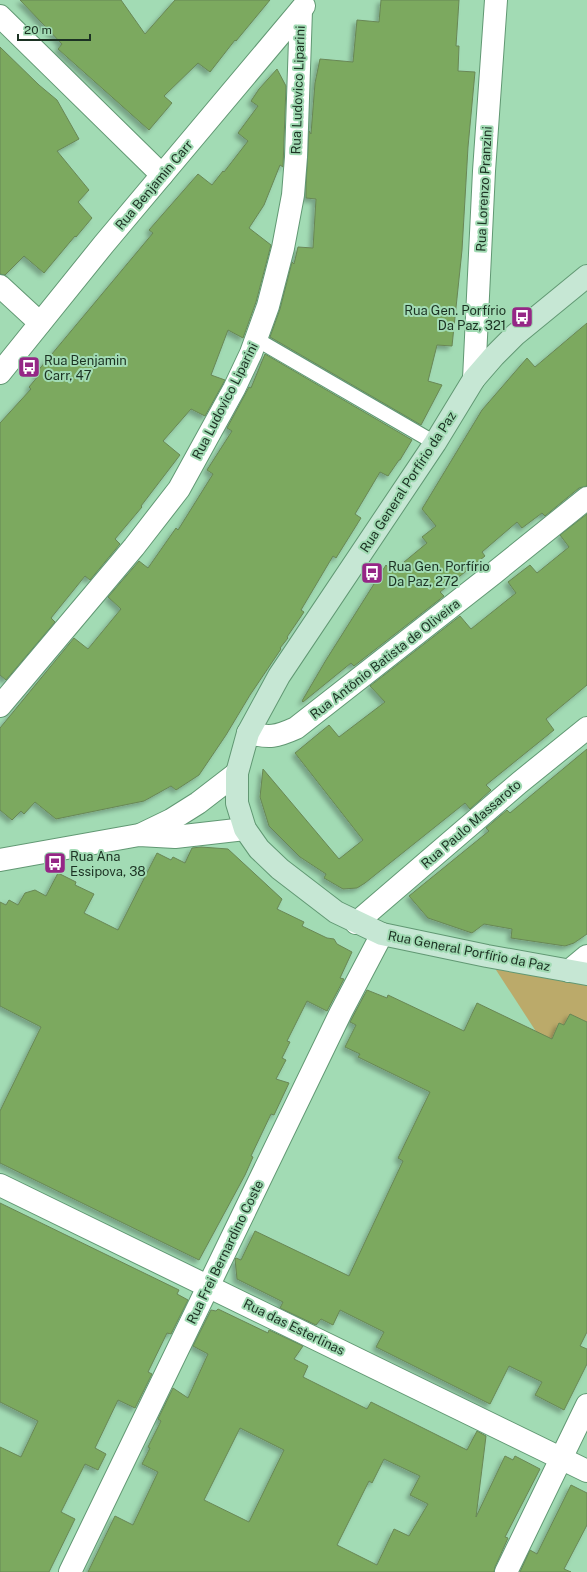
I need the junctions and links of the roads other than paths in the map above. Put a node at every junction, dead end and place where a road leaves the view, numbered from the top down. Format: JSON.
{"nodes":[{"id":1,"x":496,"y":0,"type":"edge"},
{"id":2,"x":306,"y":5,"type":"edge"},
{"id":3,"x":0,"y":16,"type":"edge"},
{"id":4,"x":162,"y":175,"type":"junction"},
{"id":5,"x":587,"y":276,"type":"edge"},
{"id":6,"x":0,"y":286,"type":"edge"},
{"id":7,"x":40,"y":323,"type":"junction"},
{"id":8,"x":256,"y":339,"type":"junction"},
{"id":9,"x":2,"y":368,"type":"edge"},
{"id":10,"x":474,"y":379,"type":"junction"},
{"id":11,"x":434,"y":443,"type":"junction"},
{"id":12,"x":587,"y":498,"type":"edge"},
{"id":13,"x":0,"y":706,"type":"edge"},
{"id":14,"x":587,"y":728,"type":"edge"},
{"id":15,"x":248,"y":733,"type":"junction"},
{"id":16,"x":237,"y":773,"type":"junction"},
{"id":17,"x":246,"y":829,"type":"junction"},
{"id":18,"x":139,"y":835,"type":"junction"},
{"id":19,"x":0,"y":860,"type":"edge"},
{"id":20,"x":356,"y":923,"type":"junction"},
{"id":21,"x":382,"y":934,"type":"junction"},
{"id":22,"x":587,"y":956,"type":"edge"},
{"id":23,"x":578,"y":972,"type":"edge"},
{"id":24,"x":0,"y":1185,"type":"edge"},
{"id":25,"x":209,"y":1286,"type":"junction"},
{"id":26,"x":587,"y":1405,"type":"edge"},
{"id":27,"x":561,"y":1458,"type":"junction"},
{"id":28,"x":587,"y":1471,"type":"edge"},
{"id":29,"x":70,"y":1572,"type":"edge"},
{"id":30,"x":506,"y":1572,"type":"edge"}],
"edges":[{"from":1,"to":10,"type":"street","name":"Rua Lorenzo Pranzini"},
{"from":2,"to":4,"type":"street","name":"Rua Benjamin Carr"},
{"from":2,"to":8,"type":"street","name":"Rua Ludovico Liparini"},
{"from":3,"to":4,"type":"street"},
{"from":4,"to":7,"type":"street","name":"Rua Benjamin Carr"},
{"from":5,"to":10,"type":"street","name":"Rua General Porfírio da Paz"},
{"from":6,"to":7,"type":"street"},
{"from":7,"to":9,"type":"street","name":"Rua Benjamin Carr"},
{"from":8,"to":11,"type":"lane"},
{"from":8,"to":13,"type":"street","name":"Rua Ludovico Liparini"},
{"from":10,"to":11,"type":"street","name":"Rua General Porfírio da Paz"},
{"from":11,"to":15,"type":"street","name":"Rua General Porfírio da Paz"},
{"from":12,"to":15,"type":"street","name":"Rua Antônio Batista de Oliveira"},
{"from":14,"to":20,"type":"street","name":"Rua Paulo Massaroto"},
{"from":15,"to":16,"type":"street","name":"Rua General Porfírio da Paz"},
{"from":16,"to":17,"type":"street","name":"Rua General Porfírio da Paz"},
{"from":16,"to":18,"type":"street"},
{"from":17,"to":18,"type":"street"},
{"from":17,"to":20,"type":"street","name":"Rua General Porfírio da Paz"},
{"from":18,"to":19,"type":"street"},
{"from":20,"to":21,"type":"street","name":"Rua General Porfírio da Paz"},
{"from":21,"to":23,"type":"street","name":"Rua General Porfírio da Paz"},
{"from":21,"to":25,"type":"street","name":"Rua Frei Bernardino Coste"},
{"from":22,"to":23,"type":"street"},
{"from":24,"to":25,"type":"street","name":"Rua das Esterlinas"},
{"from":25,"to":27,"type":"street","name":"Rua das Esterlinas"},
{"from":25,"to":29,"type":"street","name":"Rua Frei Bernardino Coste"},
{"from":26,"to":27,"type":"street"},
{"from":27,"to":28,"type":"street","name":"Rua das Esterlinas"},
{"from":27,"to":30,"type":"street"}]}
